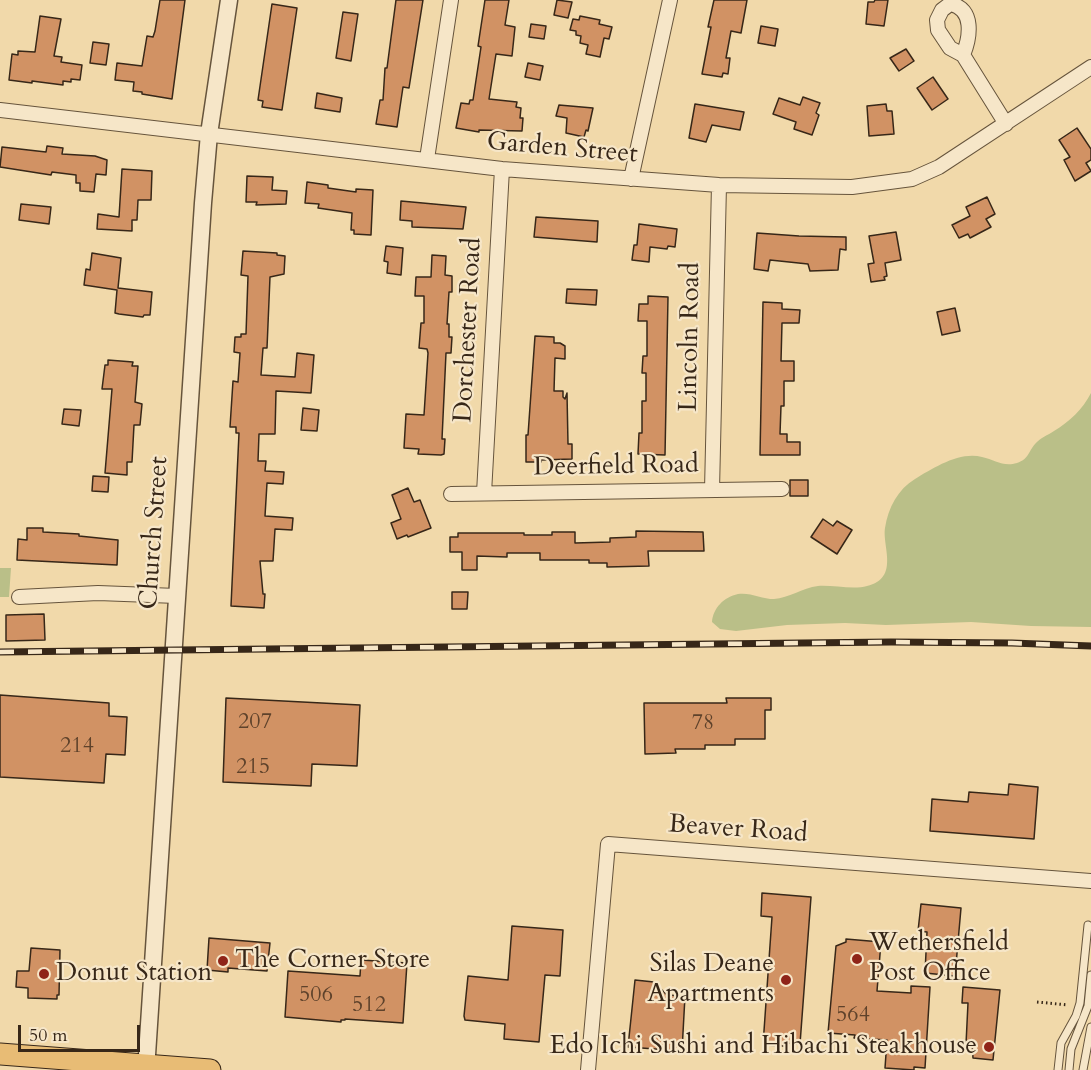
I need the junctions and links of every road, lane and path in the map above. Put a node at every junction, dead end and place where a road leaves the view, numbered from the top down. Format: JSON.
{"nodes":[{"id":1,"x":229,"y":0,"type":"edge"},
{"id":2,"x":451,"y":0,"type":"edge"},
{"id":3,"x":670,"y":0,"type":"edge"},
{"id":4,"x":963,"y":55,"type":"dead end"},
{"id":5,"x":1091,"y":67,"type":"edge"},
{"id":6,"x":0,"y":111,"type":"edge"},
{"id":7,"x":1006,"y":124,"type":"junction"},
{"id":8,"x":209,"y":134,"type":"junction"},
{"id":9,"x":427,"y":159,"type":"junction"},
{"id":10,"x":502,"y":169,"type":"junction"},
{"id":11,"x":631,"y":179,"type":"junction"},
{"id":12,"x":719,"y":185,"type":"junction"},
{"id":13,"x":782,"y":489,"type":"dead end"},
{"id":14,"x":712,"y":490,"type":"junction"},
{"id":15,"x":484,"y":493,"type":"junction"},
{"id":16,"x":451,"y":494,"type":"dead end"},
{"id":17,"x":177,"y":596,"type":"junction"},
{"id":18,"x":19,"y":597,"type":"dead end"},
{"id":19,"x":1091,"y":881,"type":"edge"},
{"id":20,"x":1088,"y":925,"type":"dead end"},
{"id":21,"x":1091,"y":975,"type":"edge"},
{"id":22,"x":1037,"y":1002,"type":"dead end"},
{"id":23,"x":1080,"y":1006,"type":"junction"},
{"id":24,"x":1091,"y":1027,"type":"edge"},
{"id":25,"x":0,"y":1054,"type":"edge"},
{"id":26,"x":147,"y":1068,"type":"edge"},
{"id":27,"x":210,"y":1070,"type":"edge"},
{"id":28,"x":588,"y":1070,"type":"edge"},
{"id":29,"x":1058,"y":1070,"type":"edge"},
{"id":30,"x":1069,"y":1070,"type":"edge"},
{"id":31,"x":1083,"y":1070,"type":"edge"}],
"edges":[{"from":1,"to":8,"type":"street","name":"Church Street"},
{"from":2,"to":9,"type":"street"},
{"from":3,"to":11,"type":"street"},
{"from":4,"to":7,"type":"street"},
{"from":5,"to":7,"type":"street","name":"Garden Street"},
{"from":6,"to":8,"type":"street","name":"Garden Street"},
{"from":7,"to":12,"type":"street","name":"Garden Street"},
{"from":8,"to":9,"type":"street","name":"Garden Street"},
{"from":8,"to":17,"type":"street","name":"Church Street"},
{"from":9,"to":10,"type":"street","name":"Garden Street"},
{"from":10,"to":11,"type":"street","name":"Garden Street"},
{"from":10,"to":15,"type":"street","name":"Dorchester Road"},
{"from":11,"to":12,"type":"street","name":"Garden Street"},
{"from":12,"to":14,"type":"street","name":"Lincoln Road"},
{"from":13,"to":14,"type":"street","name":"Deerfield Road"},
{"from":14,"to":15,"type":"street","name":"Deerfield Road"},
{"from":15,"to":16,"type":"street","name":"Deerfield Road"},
{"from":17,"to":18,"type":"street"},
{"from":17,"to":26,"type":"street","name":"Church Street"},
{"from":19,"to":28,"type":"street","name":"Beaver Road"},
{"from":20,"to":23,"type":"lane"},
{"from":21,"to":30,"type":"lane"},
{"from":22,"to":23,"type":"path"},
{"from":23,"to":29,"type":"lane"},
{"from":24,"to":31,"type":"lane"},
{"from":25,"to":26,"type":"main road"},
{"from":26,"to":27,"type":"main road"}]}
